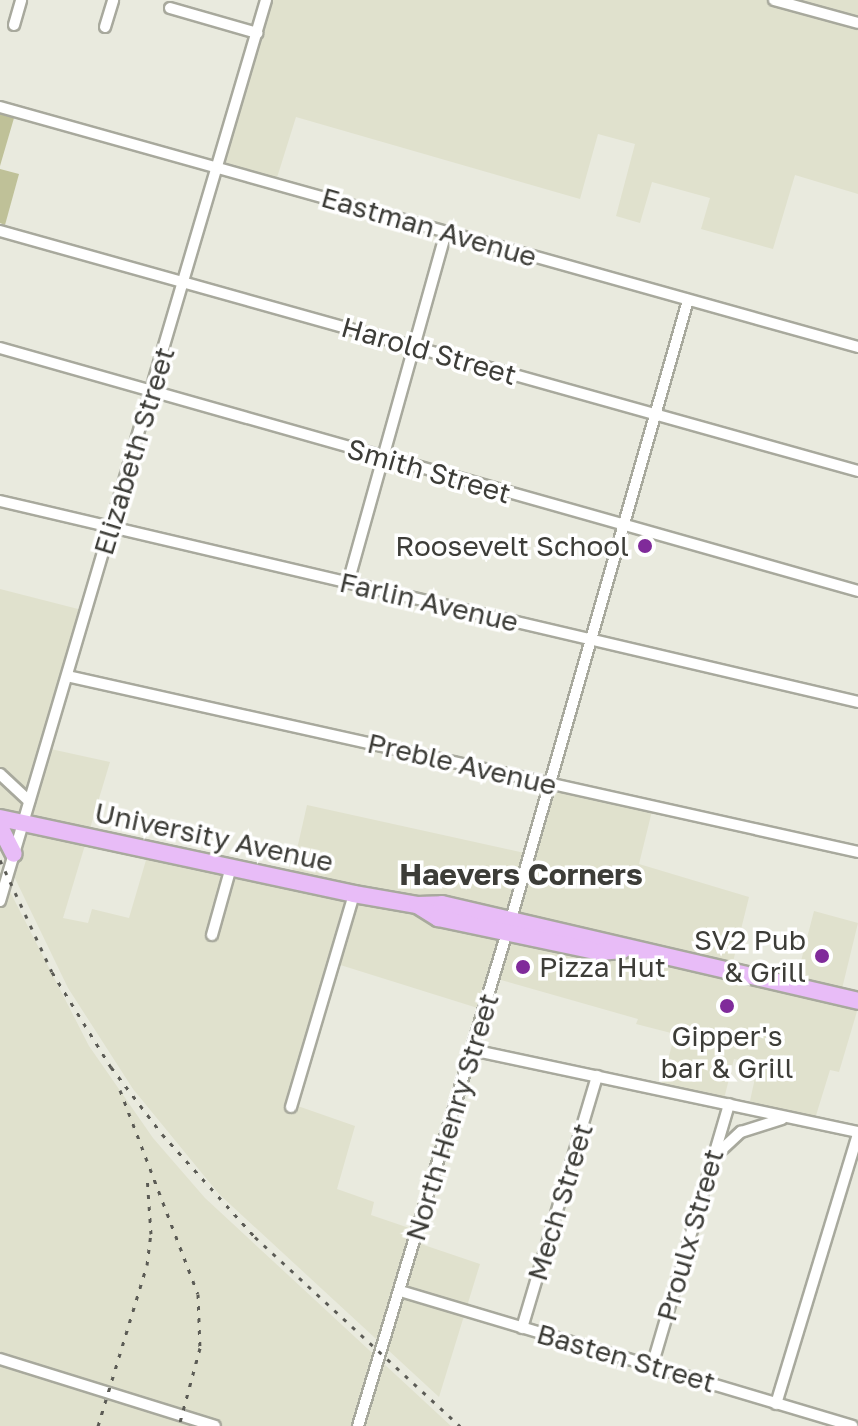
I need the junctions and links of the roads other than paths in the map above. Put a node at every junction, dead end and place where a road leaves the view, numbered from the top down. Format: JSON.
{"nodes":[{"id":1,"x":21,"y":0,"type":"edge"},
{"id":2,"x":113,"y":0,"type":"edge"},
{"id":3,"x":266,"y":0,"type":"edge"},
{"id":4,"x":774,"y":0,"type":"edge"},
{"id":5,"x":170,"y":8,"type":"dead end"},
{"id":6,"x":858,"y":23,"type":"edge"},
{"id":7,"x":14,"y":25,"type":"dead end"},
{"id":8,"x":105,"y":27,"type":"dead end"},
{"id":9,"x":257,"y":33,"type":"junction"},
{"id":10,"x":0,"y":107,"type":"edge"},
{"id":11,"x":219,"y":167,"type":"junction"},
{"id":12,"x":0,"y":231,"type":"edge"},
{"id":13,"x":446,"y":232,"type":"junction"},
{"id":14,"x":184,"y":282,"type":"junction"},
{"id":15,"x":688,"y":300,"type":"junction"},
{"id":16,"x":414,"y":347,"type":"junction"},
{"id":17,"x":858,"y":347,"type":"edge"},
{"id":18,"x":0,"y":348,"type":"edge"},
{"id":19,"x":151,"y":393,"type":"junction"},
{"id":20,"x":655,"y":414,"type":"junction"},
{"id":21,"x":383,"y":458,"type":"junction"},
{"id":22,"x":858,"y":471,"type":"edge"},
{"id":23,"x":0,"y":501,"type":"edge"},
{"id":24,"x":624,"y":525,"type":"junction"},
{"id":25,"x":110,"y":527,"type":"junction"},
{"id":26,"x":348,"y":583,"type":"junction"},
{"id":27,"x":858,"y":591,"type":"edge"},
{"id":28,"x":591,"y":640,"type":"junction"},
{"id":29,"x":67,"y":676,"type":"junction"},
{"id":30,"x":858,"y":702,"type":"edge"},
{"id":31,"x":0,"y":774,"type":"edge"},
{"id":32,"x":550,"y":784,"type":"junction"},
{"id":33,"x":29,"y":801,"type":"junction"},
{"id":34,"x":0,"y":818,"type":"edge"},
{"id":35,"x":23,"y":823,"type":"junction"},
{"id":36,"x":0,"y":827,"type":"edge"},
{"id":37,"x":858,"y":852,"type":"edge"},
{"id":38,"x":14,"y":854,"type":"junction"},
{"id":39,"x":231,"y":867,"type":"junction"},
{"id":40,"x":354,"y":894,"type":"junction"},
{"id":41,"x":0,"y":901,"type":"edge"},
{"id":42,"x":509,"y":926,"type":"junction"},
{"id":43,"x":212,"y":935,"type":"dead end"},
{"id":44,"x":858,"y":1001,"type":"edge"},
{"id":45,"x":472,"y":1050,"type":"junction"},
{"id":46,"x":597,"y":1076,"type":"junction"},
{"id":47,"x":729,"y":1104,"type":"junction"},
{"id":48,"x":291,"y":1107,"type":"dead end"},
{"id":49,"x":794,"y":1118,"type":"junction"},
{"id":50,"x":858,"y":1133,"type":"edge"},
{"id":51,"x":710,"y":1166,"type":"junction"},
{"id":52,"x":400,"y":1291,"type":"junction"},
{"id":53,"x":522,"y":1328,"type":"junction"},
{"id":54,"x":0,"y":1359,"type":"edge"},
{"id":55,"x":652,"y":1366,"type":"junction"},
{"id":56,"x":776,"y":1404,"type":"junction"},
{"id":57,"x":215,"y":1426,"type":"edge"},
{"id":58,"x":358,"y":1426,"type":"edge"},
{"id":59,"x":852,"y":1426,"type":"edge"}],
"edges":[{"from":1,"to":7,"type":"street"},
{"from":2,"to":8,"type":"street"},
{"from":3,"to":9,"type":"street","name":"Elizabeth Street"},
{"from":4,"to":6,"type":"street"},
{"from":5,"to":9,"type":"street"},
{"from":9,"to":11,"type":"street","name":"Elizabeth Street"},
{"from":10,"to":11,"type":"street","name":"Eastman Avenue"},
{"from":11,"to":13,"type":"street","name":"Eastman Avenue"},
{"from":11,"to":14,"type":"street","name":"Elizabeth Street"},
{"from":12,"to":14,"type":"street","name":"Harold Street"},
{"from":13,"to":15,"type":"street","name":"Eastman Avenue"},
{"from":13,"to":16,"type":"street"},
{"from":14,"to":16,"type":"street","name":"Harold Street"},
{"from":14,"to":19,"type":"street","name":"Elizabeth Street"},
{"from":15,"to":17,"type":"street","name":"Eastman Avenue"},
{"from":15,"to":20,"type":"street","name":"North Henry Street"},
{"from":16,"to":20,"type":"street","name":"Harold Street"},
{"from":16,"to":21,"type":"street"},
{"from":18,"to":19,"type":"street","name":"Smith Street"},
{"from":19,"to":21,"type":"street","name":"Smith Street"},
{"from":19,"to":25,"type":"street","name":"Elizabeth Street"},
{"from":20,"to":22,"type":"street","name":"Harold Street"},
{"from":20,"to":24,"type":"street","name":"North Henry Street"},
{"from":21,"to":24,"type":"street","name":"Smith Street"},
{"from":21,"to":26,"type":"street"},
{"from":23,"to":25,"type":"street","name":"Farlin Avenue"},
{"from":24,"to":27,"type":"street","name":"Smith Street"},
{"from":24,"to":28,"type":"street","name":"North Henry Street"},
{"from":25,"to":26,"type":"street","name":"Farlin Avenue"},
{"from":25,"to":29,"type":"street","name":"Elizabeth Street"},
{"from":26,"to":28,"type":"street","name":"Farlin Avenue"},
{"from":28,"to":30,"type":"street","name":"Farlin Avenue"},
{"from":28,"to":32,"type":"street","name":"North Henry Street"},
{"from":29,"to":32,"type":"street","name":"Preble Avenue"},
{"from":29,"to":33,"type":"street","name":"Elizabeth Street"},
{"from":31,"to":33,"type":"street"},
{"from":32,"to":37,"type":"street","name":"Preble Avenue"},
{"from":32,"to":42,"type":"street","name":"North Henry Street"},
{"from":33,"to":35,"type":"street","name":"Elizabeth Street"},
{"from":34,"to":35,"type":"main road","name":"University Avenue"},
{"from":35,"to":38,"type":"street","name":"Elizabeth Street"},
{"from":35,"to":39,"type":"main road","name":"University Avenue"},
{"from":36,"to":38,"type":"main road"},
{"from":38,"to":41,"type":"street","name":"Elizabeth Street"},
{"from":39,"to":40,"type":"main road","name":"University Avenue"},
{"from":39,"to":43,"type":"street"},
{"from":40,"to":42,"type":"main road","name":"University Avenue"},
{"from":40,"to":48,"type":"street"},
{"from":42,"to":44,"type":"main road","name":"University Avenue"},
{"from":42,"to":45,"type":"street","name":"North Henry Street"},
{"from":45,"to":46,"type":"street"},
{"from":45,"to":52,"type":"street","name":"North Henry Street"},
{"from":46,"to":47,"type":"street"},
{"from":46,"to":53,"type":"street","name":"Mech Street"},
{"from":47,"to":49,"type":"street"},
{"from":47,"to":51,"type":"street","name":"Proulx Street"},
{"from":49,"to":50,"type":"street"},
{"from":49,"to":51,"type":"street"},
{"from":50,"to":56,"type":"street"},
{"from":51,"to":55,"type":"street","name":"Proulx Street"},
{"from":52,"to":53,"type":"street","name":"Basten Street"},
{"from":52,"to":58,"type":"street","name":"North Henry Street"},
{"from":53,"to":55,"type":"street","name":"Basten Street"},
{"from":54,"to":57,"type":"street"},
{"from":55,"to":56,"type":"street","name":"Basten Street"},
{"from":56,"to":59,"type":"street","name":"Basten Street"}]}
